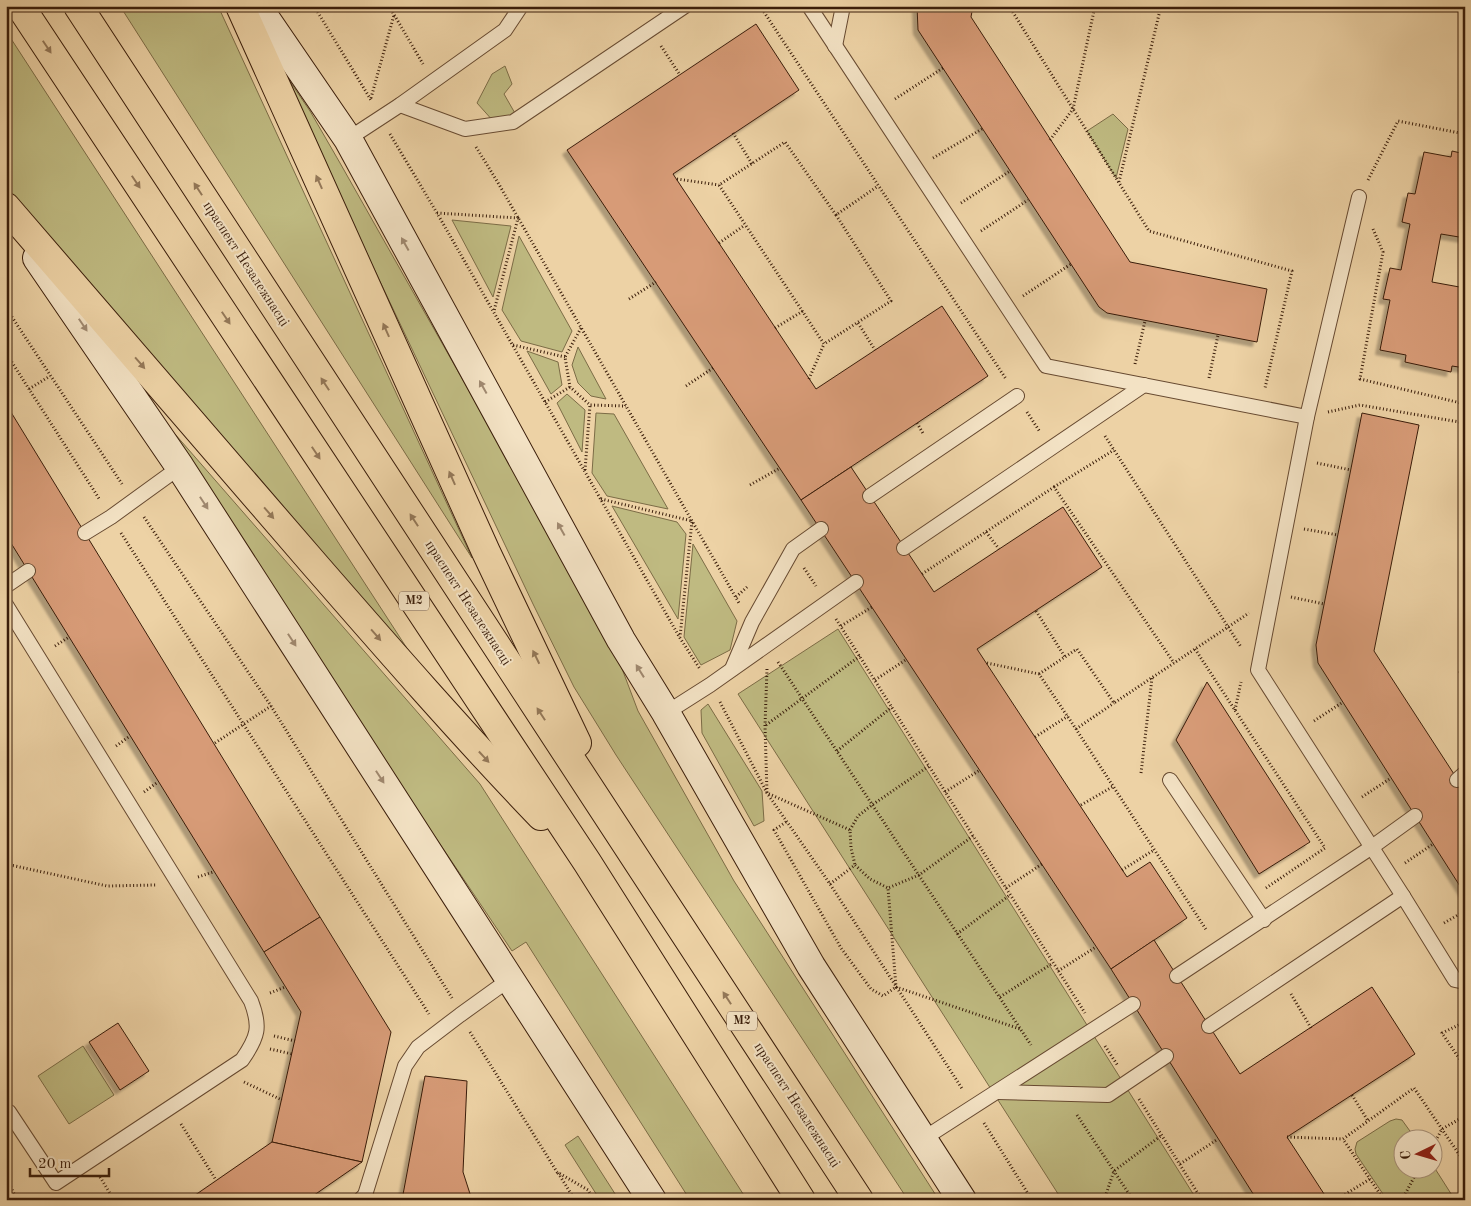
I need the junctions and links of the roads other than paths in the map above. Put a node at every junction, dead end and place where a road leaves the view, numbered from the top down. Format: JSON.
{"nodes":[{"id":1,"x":20,"y":6,"type":"edge"},
{"id":2,"x":78,"y":6,"type":"edge"},
{"id":3,"x":240,"y":6,"type":"edge"},
{"id":4,"x":256,"y":6,"type":"edge"},
{"id":5,"x":521,"y":6,"type":"edge"},
{"id":6,"x":685,"y":6,"type":"edge"},
{"id":7,"x":809,"y":6,"type":"edge"},
{"id":8,"x":843,"y":6,"type":"edge"},
{"id":9,"x":835,"y":46,"type":"junction"},
{"id":10,"x":400,"y":106,"type":"junction"},
{"id":11,"x":348,"y":139,"type":"junction"},
{"id":12,"x":1359,"y":197,"type":"road end"},
{"id":13,"x":6,"y":207,"type":"edge"},
{"id":14,"x":6,"y":213,"type":"edge"},
{"id":15,"x":1137,"y":384,"type":"junction"},
{"id":16,"x":1017,"y":396,"type":"road end"},
{"id":17,"x":1307,"y":417,"type":"junction"},
{"id":18,"x":180,"y":467,"type":"junction"},
{"id":19,"x":870,"y":496,"type":"dead end"},
{"id":20,"x":821,"y":529,"type":"dead end"},
{"id":21,"x":85,"y":533,"type":"dead end"},
{"id":22,"x":904,"y":548,"type":"dead end"},
{"id":23,"x":28,"y":571,"type":"dead end"},
{"id":24,"x":856,"y":582,"type":"dead end"},
{"id":25,"x":6,"y":586,"type":"edge"},
{"id":26,"x":6,"y":605,"type":"edge"},
{"id":27,"x":732,"y":669,"type":"junction"},
{"id":28,"x":666,"y":712,"type":"junction"},
{"id":29,"x":1170,"y":780,"type":"dead end"},
{"id":30,"x":1415,"y":816,"type":"dead end"},
{"id":31,"x":626,"y":843,"type":"junction"},
{"id":32,"x":1372,"y":847,"type":"junction"},
{"id":33,"x":587,"y":862,"type":"junction"},
{"id":34,"x":1403,"y":896,"type":"junction"},
{"id":35,"x":1264,"y":920,"type":"junction"},
{"id":36,"x":1177,"y":976,"type":"dead end"},
{"id":37,"x":510,"y":979,"type":"junction"},
{"id":38,"x":1465,"y":982,"type":"edge"},
{"id":39,"x":1133,"y":1004,"type":"dead end"},
{"id":40,"x":1209,"y":1026,"type":"dead end"},
{"id":41,"x":1166,"y":1056,"type":"dead end"},
{"id":42,"x":998,"y":1092,"type":"junction"},
{"id":43,"x":6,"y":1112,"type":"edge"},
{"id":44,"x":924,"y":1139,"type":"junction"},
{"id":45,"x":360,"y":1200,"type":"edge"},
{"id":46,"x":652,"y":1200,"type":"edge"},
{"id":47,"x":801,"y":1200,"type":"edge"},
{"id":48,"x":859,"y":1200,"type":"edge"},
{"id":49,"x":962,"y":1200,"type":"edge"}],
"edges":[{"from":1,"to":33,"type":"highway","number":"М2","one_way":true},
{"from":31,"to":2,"type":"highway","name":"праспект Незалежнасці","number":"М2","one_way":true},
{"from":31,"to":3,"type":"highway","one_way":true},
{"from":4,"to":11,"type":"main road"},
{"from":5,"to":10,"type":"lane"},
{"from":6,"to":10,"type":"lane"},
{"from":7,"to":9,"type":"lane"},
{"from":8,"to":9,"type":"lane"},
{"from":9,"to":15,"type":"lane"},
{"from":10,"to":11,"type":"lane"},
{"from":28,"to":11,"type":"main road","one_way":true},
{"from":12,"to":17,"type":"lane"},
{"from":13,"to":33,"type":"highway","one_way":true},
{"from":14,"to":18,"type":"main road","one_way":true},
{"from":15,"to":17,"type":"lane"},
{"from":15,"to":22,"type":"lane"},
{"from":16,"to":19,"type":"lane"},
{"from":17,"to":32,"type":"lane"},
{"from":18,"to":21,"type":"lane"},
{"from":18,"to":37,"type":"main road","one_way":true},
{"from":20,"to":27,"type":"lane"},
{"from":23,"to":25,"type":"lane"},
{"from":24,"to":27,"type":"lane"},
{"from":26,"to":43,"type":"lane"},
{"from":27,"to":28,"type":"lane"},
{"from":28,"to":44,"type":"main road"},
{"from":29,"to":35,"type":"lane"},
{"from":30,"to":32,"type":"lane"},
{"from":48,"to":31,"type":"highway","name":"праспект Незалежнасці","number":"М2","one_way":true},
{"from":32,"to":34,"type":"lane"},
{"from":32,"to":35,"type":"lane"},
{"from":33,"to":47,"type":"highway","number":"М2"},
{"from":34,"to":38,"type":"lane"},
{"from":34,"to":40,"type":"lane"},
{"from":35,"to":36,"type":"lane"},
{"from":37,"to":45,"type":"lane"},
{"from":37,"to":46,"type":"main road"},
{"from":39,"to":42,"type":"lane"},
{"from":41,"to":42,"type":"lane"},
{"from":42,"to":44,"type":"lane"},
{"from":44,"to":49,"type":"main road"}]}
